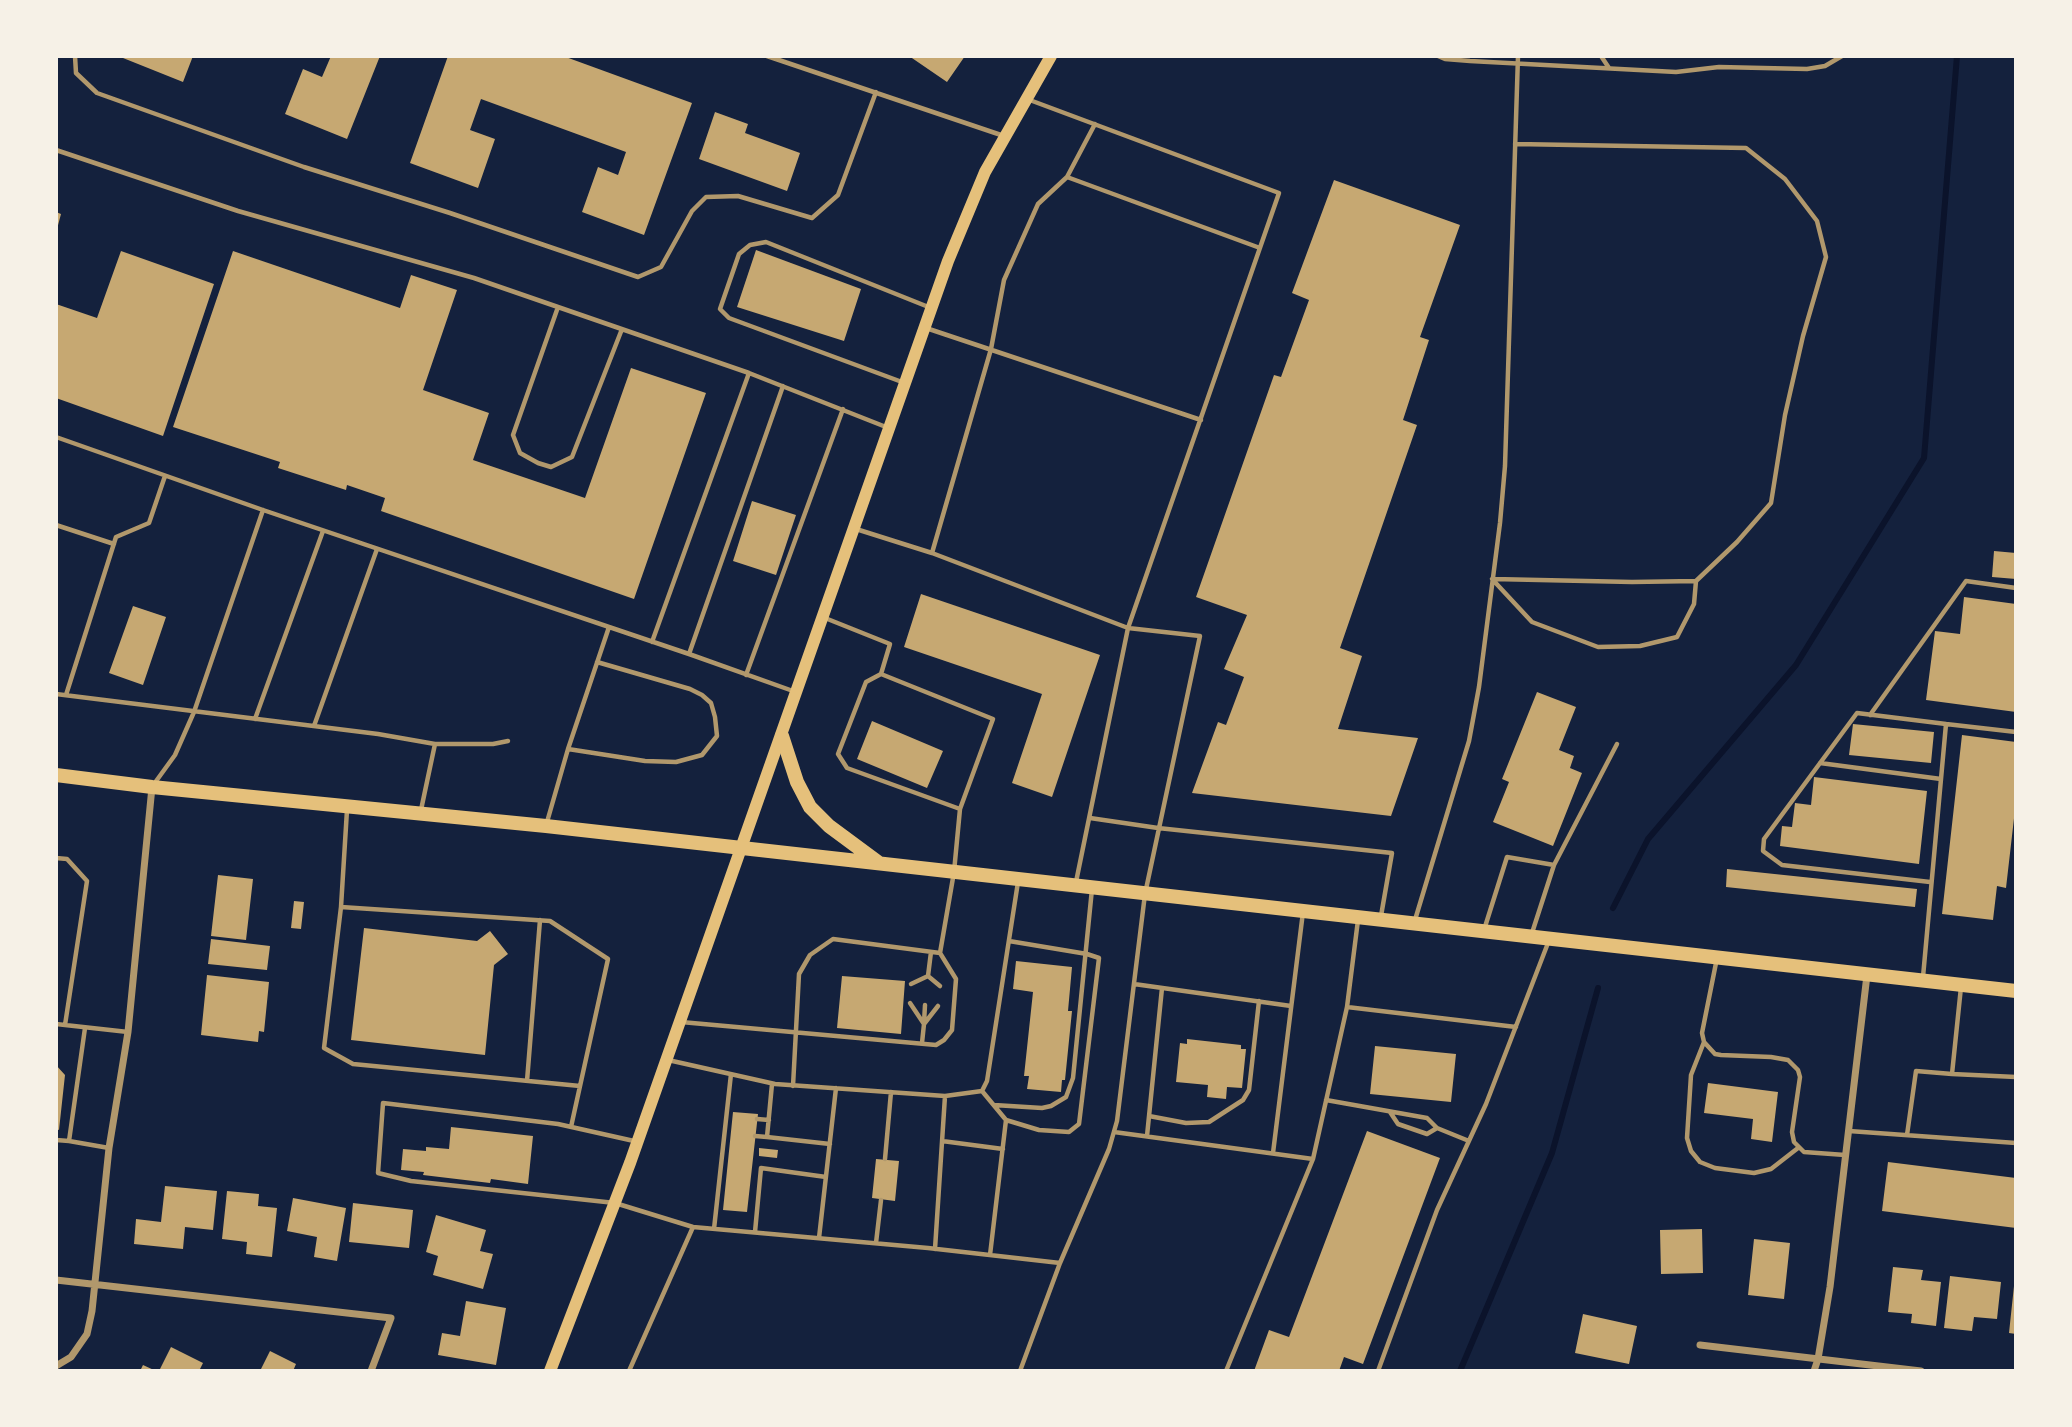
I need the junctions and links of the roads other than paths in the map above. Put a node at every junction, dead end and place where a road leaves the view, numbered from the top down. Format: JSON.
{"nodes":[{"id":1,"x":75,"y":56,"type":"edge"},
{"id":2,"x":767,"y":56,"type":"edge"},
{"id":3,"x":1051,"y":56,"type":"edge"},
{"id":4,"x":1438,"y":56,"type":"edge"},
{"id":5,"x":1518,"y":56,"type":"edge"},
{"id":6,"x":1601,"y":56,"type":"edge"},
{"id":7,"x":1842,"y":56,"type":"edge"},
{"id":8,"x":1518,"y":64,"type":"junction"},
{"id":9,"x":1609,"y":69,"type":"junction"},
{"id":10,"x":876,"y":92,"type":"junction"},
{"id":11,"x":1026,"y":98,"type":"junction"},
{"id":12,"x":1095,"y":124,"type":"junction"},
{"id":13,"x":1005,"y":136,"type":"junction"},
{"id":14,"x":1515,"y":144,"type":"junction"},
{"id":15,"x":56,"y":150,"type":"edge"},
{"id":16,"x":1067,"y":177,"type":"junction"},
{"id":17,"x":1260,"y":248,"type":"junction"},
{"id":18,"x":558,"y":307,"type":"junction"},
{"id":19,"x":932,"y":309,"type":"junction"},
{"id":20,"x":926,"y":327,"type":"junction"},
{"id":21,"x":622,"y":329,"type":"junction"},
{"id":22,"x":991,"y":349,"type":"junction"},
{"id":23,"x":749,"y":373,"type":"junction"},
{"id":24,"x":906,"y":384,"type":"junction"},
{"id":25,"x":782,"y":386,"type":"junction"},
{"id":26,"x":843,"y":409,"type":"junction"},
{"id":27,"x":1201,"y":420,"type":"junction"},
{"id":28,"x":890,"y":429,"type":"junction"},
{"id":29,"x":56,"y":437,"type":"edge"},
{"id":30,"x":165,"y":476,"type":"junction"},
{"id":31,"x":262,"y":510,"type":"junction"},
{"id":32,"x":56,"y":525,"type":"edge"},
{"id":33,"x":855,"y":528,"type":"junction"},
{"id":34,"x":323,"y":531,"type":"junction"},
{"id":35,"x":114,"y":544,"type":"junction"},
{"id":36,"x":377,"y":549,"type":"junction"},
{"id":37,"x":932,"y":553,"type":"junction"},
{"id":38,"x":1492,"y":579,"type":"junction"},
{"id":39,"x":1696,"y":582,"type":"junction"},
{"id":40,"x":2016,"y":588,"type":"edge"},
{"id":41,"x":824,"y":618,"type":"junction"},
{"id":42,"x":609,"y":627,"type":"junction"},
{"id":43,"x":1128,"y":628,"type":"junction"},
{"id":44,"x":652,"y":642,"type":"junction"},
{"id":45,"x":689,"y":653,"type":"junction"},
{"id":46,"x":597,"y":662,"type":"junction"},
{"id":47,"x":881,"y":674,"type":"junction"},
{"id":48,"x":746,"y":675,"type":"junction"},
{"id":49,"x":798,"y":692,"type":"junction"},
{"id":50,"x":56,"y":694,"type":"edge"},
{"id":51,"x":66,"y":695,"type":"junction"},
{"id":52,"x":194,"y":712,"type":"junction"},
{"id":53,"x":1870,"y":715,"type":"junction"},
{"id":54,"x":255,"y":719,"type":"junction"},
{"id":55,"x":1946,"y":724,"type":"junction"},
{"id":56,"x":314,"y":726,"type":"junction"},
{"id":57,"x":2016,"y":732,"type":"edge"},
{"id":58,"x":782,"y":736,"type":"junction"},
{"id":59,"x":508,"y":741,"type":"dead end"},
{"id":60,"x":435,"y":744,"type":"junction"},
{"id":61,"x":1617,"y":744,"type":"dead end"},
{"id":62,"x":568,"y":749,"type":"junction"},
{"id":63,"x":1820,"y":763,"type":"junction"},
{"id":64,"x":56,"y":775,"type":"edge"},
{"id":65,"x":1941,"y":779,"type":"junction"},
{"id":66,"x":152,"y":787,"type":"junction"},
{"id":67,"x":348,"y":806,"type":"junction"},
{"id":68,"x":960,"y":809,"type":"junction"},
{"id":69,"x":420,"y":814,"type":"junction"},
{"id":70,"x":1090,"y":818,"type":"junction"},
{"id":71,"x":545,"y":826,"type":"junction"},
{"id":72,"x":1158,"y":828,"type":"junction"},
{"id":73,"x":743,"y":848,"type":"junction"},
{"id":74,"x":56,"y":858,"type":"edge"},
{"id":75,"x":880,"y":864,"type":"junction"},
{"id":76,"x":1554,"y":866,"type":"junction"},
{"id":77,"x":954,"y":872,"type":"junction"},
{"id":78,"x":1019,"y":879,"type":"junction"},
{"id":79,"x":1930,"y":881,"type":"junction"},
{"id":80,"x":1075,"y":886,"type":"junction"},
{"id":81,"x":1092,"y":888,"type":"junction"},
{"id":82,"x":1145,"y":894,"type":"junction"},
{"id":83,"x":341,"y":907,"type":"junction"},
{"id":84,"x":1303,"y":911,"type":"junction"},
{"id":85,"x":1359,"y":918,"type":"junction"},
{"id":86,"x":540,"y":920,"type":"junction"},
{"id":87,"x":1380,"y":920,"type":"junction"},
{"id":88,"x":1413,"y":924,"type":"junction"},
{"id":89,"x":1484,"y":932,"type":"junction"},
{"id":90,"x":1530,"y":937,"type":"junction"},
{"id":91,"x":1550,"y":939,"type":"junction"},
{"id":92,"x":1009,"y":942,"type":"junction"},
{"id":93,"x":931,"y":952,"type":"junction"},
{"id":94,"x":940,"y":953,"type":"junction"},
{"id":95,"x":1087,"y":954,"type":"junction"},
{"id":96,"x":1717,"y":958,"type":"junction"},
{"id":97,"x":1867,"y":975,"type":"junction"},
{"id":98,"x":928,"y":976,"type":"junction"},
{"id":99,"x":1922,"y":981,"type":"junction"},
{"id":100,"x":911,"y":984,"type":"dead end"},
{"id":101,"x":1134,"y":984,"type":"junction"},
{"id":102,"x":927,"y":985,"type":"dead end"},
{"id":103,"x":1962,"y":985,"type":"junction"},
{"id":104,"x":940,"y":986,"type":"dead end"},
{"id":105,"x":1162,"y":988,"type":"junction"},
{"id":106,"x":2016,"y":991,"type":"edge"},
{"id":107,"x":1258,"y":1001,"type":"junction"},
{"id":108,"x":910,"y":1003,"type":"dead end"},
{"id":109,"x":926,"y":1005,"type":"dead end"},
{"id":110,"x":938,"y":1006,"type":"dead end"},
{"id":111,"x":1291,"y":1006,"type":"junction"},
{"id":112,"x":1347,"y":1007,"type":"junction"},
{"id":113,"x":681,"y":1022,"type":"junction"},
{"id":114,"x":56,"y":1024,"type":"edge"},
{"id":115,"x":924,"y":1024,"type":"junction"},
{"id":116,"x":65,"y":1025,"type":"junction"},
{"id":117,"x":1516,"y":1027,"type":"junction"},
{"id":118,"x":85,"y":1028,"type":"junction"},
{"id":119,"x":128,"y":1032,"type":"junction"},
{"id":120,"x":796,"y":1032,"type":"junction"},
{"id":121,"x":1704,"y":1042,"type":"junction"},
{"id":122,"x":922,"y":1043,"type":"junction"},
{"id":123,"x":667,"y":1060,"type":"junction"},
{"id":124,"x":731,"y":1074,"type":"junction"},
{"id":125,"x":1952,"y":1074,"type":"junction"},
{"id":126,"x":2016,"y":1077,"type":"edge"},
{"id":127,"x":527,"y":1081,"type":"junction"},
{"id":128,"x":772,"y":1084,"type":"junction"},
{"id":129,"x":579,"y":1086,"type":"junction"},
{"id":130,"x":793,"y":1086,"type":"junction"},
{"id":131,"x":836,"y":1088,"type":"junction"},
{"id":132,"x":982,"y":1091,"type":"junction"},
{"id":133,"x":891,"y":1092,"type":"junction"},
{"id":134,"x":945,"y":1096,"type":"junction"},
{"id":135,"x":1326,"y":1100,"type":"junction"},
{"id":136,"x":993,"y":1105,"type":"junction"},
{"id":137,"x":1389,"y":1111,"type":"junction"},
{"id":138,"x":1149,"y":1116,"type":"junction"},
{"id":139,"x":757,"y":1119,"type":"dead end"},
{"id":140,"x":769,"y":1119,"type":"junction"},
{"id":141,"x":1006,"y":1120,"type":"junction"},
{"id":142,"x":570,"y":1127,"type":"junction"},
{"id":143,"x":1437,"y":1128,"type":"junction"},
{"id":144,"x":1849,"y":1131,"type":"junction"},
{"id":145,"x":1114,"y":1132,"type":"junction"},
{"id":146,"x":1907,"y":1135,"type":"junction"},
{"id":147,"x":755,"y":1136,"type":"dead end"},
{"id":148,"x":1147,"y":1136,"type":"junction"},
{"id":149,"x":767,"y":1137,"type":"junction"},
{"id":150,"x":56,"y":1140,"type":"edge"},
{"id":151,"x":942,"y":1140,"type":"junction"},
{"id":152,"x":69,"y":1141,"type":"junction"},
{"id":153,"x":1469,"y":1141,"type":"junction"},
{"id":154,"x":638,"y":1142,"type":"junction"},
{"id":155,"x":2016,"y":1143,"type":"edge"},
{"id":156,"x":830,"y":1144,"type":"junction"},
{"id":157,"x":1798,"y":1147,"type":"junction"},
{"id":158,"x":109,"y":1148,"type":"junction"},
{"id":159,"x":1003,"y":1149,"type":"junction"},
{"id":160,"x":1273,"y":1153,"type":"junction"},
{"id":161,"x":1846,"y":1156,"type":"junction"},
{"id":162,"x":885,"y":1159,"type":"dead end"},
{"id":163,"x":1313,"y":1159,"type":"junction"},
{"id":164,"x":752,"y":1168,"type":"dead end"},
{"id":165,"x":761,"y":1168,"type":"junction"},
{"id":166,"x":826,"y":1177,"type":"junction"},
{"id":167,"x":750,"y":1192,"type":"dead end"},
{"id":168,"x":759,"y":1194,"type":"junction"},
{"id":169,"x":881,"y":1200,"type":"dead end"},
{"id":170,"x":615,"y":1203,"type":"junction"},
{"id":171,"x":748,"y":1208,"type":"dead end"},
{"id":172,"x":757,"y":1209,"type":"junction"},
{"id":173,"x":692,"y":1227,"type":"junction"},
{"id":174,"x":714,"y":1229,"type":"junction"},
{"id":175,"x":755,"y":1232,"type":"junction"},
{"id":176,"x":820,"y":1238,"type":"junction"},
{"id":177,"x":876,"y":1243,"type":"junction"},
{"id":178,"x":935,"y":1249,"type":"junction"},
{"id":179,"x":990,"y":1255,"type":"junction"},
{"id":180,"x":1060,"y":1263,"type":"junction"},
{"id":181,"x":56,"y":1280,"type":"edge"},
{"id":182,"x":94,"y":1284,"type":"junction"},
{"id":183,"x":1700,"y":1345,"type":"dead end"},
{"id":184,"x":1818,"y":1359,"type":"junction"},
{"id":185,"x":56,"y":1366,"type":"edge"},
{"id":186,"x":370,"y":1371,"type":"edge"},
{"id":187,"x":550,"y":1371,"type":"edge"},
{"id":188,"x":629,"y":1371,"type":"edge"},
{"id":189,"x":1020,"y":1371,"type":"edge"},
{"id":190,"x":1226,"y":1371,"type":"edge"},
{"id":191,"x":1378,"y":1371,"type":"edge"},
{"id":192,"x":1814,"y":1371,"type":"edge"},
{"id":193,"x":1921,"y":1371,"type":"edge"}],
"edges":[{"from":1,"to":10,"type":"lane"},
{"from":2,"to":10,"type":"lane"},
{"from":3,"to":11,"type":"main road"},
{"from":4,"to":8,"type":"lane"},
{"from":5,"to":8,"type":"lane"},
{"from":6,"to":9,"type":"lane"},
{"from":7,"to":9,"type":"lane"},
{"from":8,"to":9,"type":"lane"},
{"from":8,"to":14,"type":"lane"},
{"from":10,"to":13,"type":"lane"},
{"from":11,"to":12,"type":"lane"},
{"from":11,"to":13,"type":"main road"},
{"from":12,"to":16,"type":"lane"},
{"from":12,"to":17,"type":"lane"},
{"from":13,"to":19,"type":"main road"},
{"from":14,"to":38,"type":"lane"},
{"from":14,"to":39,"type":"lane"},
{"from":15,"to":18,"type":"lane"},
{"from":16,"to":17,"type":"lane"},
{"from":16,"to":22,"type":"lane"},
{"from":17,"to":27,"type":"lane"},
{"from":18,"to":21,"type":"lane"},
{"from":18,"to":21,"type":"lane"},
{"from":19,"to":20,"type":"main road"},
{"from":19,"to":24,"type":"lane"},
{"from":20,"to":22,"type":"lane"},
{"from":20,"to":24,"type":"main road"},
{"from":21,"to":23,"type":"lane"},
{"from":22,"to":27,"type":"lane"},
{"from":22,"to":37,"type":"lane"},
{"from":23,"to":25,"type":"lane"},
{"from":23,"to":44,"type":"lane"},
{"from":24,"to":28,"type":"main road"},
{"from":25,"to":26,"type":"lane"},
{"from":25,"to":45,"type":"lane"},
{"from":26,"to":28,"type":"lane"},
{"from":26,"to":48,"type":"lane"},
{"from":27,"to":43,"type":"lane"},
{"from":28,"to":33,"type":"main road"},
{"from":29,"to":30,"type":"lane"},
{"from":30,"to":31,"type":"lane"},
{"from":30,"to":35,"type":"lane"},
{"from":31,"to":34,"type":"lane"},
{"from":31,"to":52,"type":"lane"},
{"from":32,"to":35,"type":"lane"},
{"from":33,"to":37,"type":"lane"},
{"from":33,"to":41,"type":"main road"},
{"from":34,"to":36,"type":"lane"},
{"from":34,"to":54,"type":"lane"},
{"from":35,"to":51,"type":"lane"},
{"from":36,"to":42,"type":"lane"},
{"from":36,"to":56,"type":"lane"},
{"from":37,"to":43,"type":"lane"},
{"from":38,"to":39,"type":"lane"},
{"from":38,"to":39,"type":"lane"},
{"from":38,"to":88,"type":"lane"},
{"from":40,"to":53,"type":"lane"},
{"from":41,"to":47,"type":"lane"},
{"from":41,"to":49,"type":"main road"},
{"from":42,"to":44,"type":"lane"},
{"from":42,"to":46,"type":"lane"},
{"from":43,"to":70,"type":"lane"},
{"from":43,"to":72,"type":"lane"},
{"from":44,"to":45,"type":"lane"},
{"from":45,"to":48,"type":"lane"},
{"from":46,"to":62,"type":"lane"},
{"from":46,"to":62,"type":"lane"},
{"from":47,"to":68,"type":"lane"},
{"from":47,"to":68,"type":"lane"},
{"from":48,"to":49,"type":"lane"},
{"from":49,"to":58,"type":"main road"},
{"from":50,"to":51,"type":"lane"},
{"from":51,"to":52,"type":"lane"},
{"from":52,"to":54,"type":"lane"},
{"from":52,"to":66,"type":"lane"},
{"from":53,"to":55,"type":"lane"},
{"from":53,"to":63,"type":"lane"},
{"from":54,"to":56,"type":"lane"},
{"from":55,"to":57,"type":"lane"},
{"from":55,"to":65,"type":"lane"},
{"from":56,"to":60,"type":"lane"},
{"from":58,"to":73,"type":"main road"},
{"from":58,"to":75,"type":"main road"},
{"from":59,"to":60,"type":"lane"},
{"from":60,"to":69,"type":"lane"},
{"from":61,"to":76,"type":"lane"},
{"from":62,"to":71,"type":"lane"},
{"from":63,"to":65,"type":"lane"},
{"from":63,"to":79,"type":"lane"},
{"from":64,"to":66,"type":"main road"},
{"from":65,"to":79,"type":"lane"},
{"from":66,"to":67,"type":"main road"},
{"from":66,"to":119,"type":"street"},
{"from":67,"to":69,"type":"main road"},
{"from":67,"to":83,"type":"lane"},
{"from":68,"to":77,"type":"lane"},
{"from":69,"to":71,"type":"main road"},
{"from":70,"to":72,"type":"lane"},
{"from":70,"to":80,"type":"lane"},
{"from":71,"to":73,"type":"main road"},
{"from":72,"to":82,"type":"lane"},
{"from":72,"to":87,"type":"lane"},
{"from":73,"to":75,"type":"main road"},
{"from":73,"to":113,"type":"main road"},
{"from":74,"to":116,"type":"lane"},
{"from":75,"to":77,"type":"main road"},
{"from":76,"to":89,"type":"lane"},
{"from":76,"to":90,"type":"lane"},
{"from":77,"to":78,"type":"main road"},
{"from":77,"to":94,"type":"lane"},
{"from":78,"to":80,"type":"main road"},
{"from":78,"to":92,"type":"lane"},
{"from":79,"to":99,"type":"lane"},
{"from":80,"to":81,"type":"main road"},
{"from":81,"to":82,"type":"main road"},
{"from":81,"to":95,"type":"lane"},
{"from":82,"to":84,"type":"main road"},
{"from":82,"to":101,"type":"lane"},
{"from":83,"to":86,"type":"lane"},
{"from":83,"to":127,"type":"lane"},
{"from":84,"to":85,"type":"main road"},
{"from":84,"to":111,"type":"lane"},
{"from":85,"to":87,"type":"main road"},
{"from":85,"to":112,"type":"lane"},
{"from":86,"to":127,"type":"lane"},
{"from":86,"to":129,"type":"lane"},
{"from":87,"to":88,"type":"main road"},
{"from":88,"to":89,"type":"main road"},
{"from":89,"to":90,"type":"main road"},
{"from":90,"to":91,"type":"main road"},
{"from":91,"to":96,"type":"main road"},
{"from":91,"to":117,"type":"lane"},
{"from":92,"to":95,"type":"lane"},
{"from":92,"to":132,"type":"lane"},
{"from":93,"to":94,"type":"lane"},
{"from":93,"to":98,"type":"lane"},
{"from":93,"to":120,"type":"lane"},
{"from":94,"to":122,"type":"lane"},
{"from":95,"to":136,"type":"lane"},
{"from":95,"to":141,"type":"lane"},
{"from":96,"to":97,"type":"main road"},
{"from":96,"to":121,"type":"lane"},
{"from":97,"to":99,"type":"main road"},
{"from":97,"to":144,"type":"street"},
{"from":98,"to":100,"type":"lane"},
{"from":98,"to":102,"type":"lane"},
{"from":98,"to":104,"type":"lane"},
{"from":99,"to":103,"type":"main road"},
{"from":101,"to":105,"type":"lane"},
{"from":101,"to":145,"type":"lane"},
{"from":103,"to":106,"type":"main road"},
{"from":103,"to":125,"type":"lane"},
{"from":105,"to":107,"type":"lane"},
{"from":105,"to":138,"type":"lane"},
{"from":107,"to":111,"type":"lane"},
{"from":107,"to":138,"type":"lane"},
{"from":108,"to":115,"type":"lane"},
{"from":109,"to":115,"type":"lane"},
{"from":110,"to":115,"type":"lane"},
{"from":111,"to":160,"type":"lane"},
{"from":112,"to":117,"type":"lane"},
{"from":112,"to":135,"type":"lane"},
{"from":113,"to":120,"type":"lane"},
{"from":113,"to":123,"type":"main road"},
{"from":114,"to":116,"type":"lane"},
{"from":115,"to":122,"type":"lane"},
{"from":116,"to":118,"type":"lane"},
{"from":117,"to":153,"type":"lane"},
{"from":118,"to":119,"type":"lane"},
{"from":118,"to":152,"type":"lane"},
{"from":119,"to":158,"type":"street"},
{"from":120,"to":122,"type":"lane"},
{"from":120,"to":130,"type":"lane"},
{"from":121,"to":157,"type":"lane"},
{"from":121,"to":157,"type":"lane"},
{"from":123,"to":124,"type":"lane"},
{"from":123,"to":154,"type":"main road"},
{"from":124,"to":128,"type":"lane"},
{"from":124,"to":174,"type":"lane"},
{"from":125,"to":126,"type":"lane"},
{"from":125,"to":146,"type":"lane"},
{"from":127,"to":129,"type":"lane"},
{"from":128,"to":130,"type":"lane"},
{"from":128,"to":140,"type":"lane"},
{"from":129,"to":142,"type":"lane"},
{"from":130,"to":131,"type":"lane"},
{"from":131,"to":133,"type":"lane"},
{"from":131,"to":156,"type":"lane"},
{"from":132,"to":134,"type":"lane"},
{"from":132,"to":136,"type":"lane"},
{"from":133,"to":134,"type":"lane"},
{"from":133,"to":162,"type":"lane"},
{"from":134,"to":151,"type":"lane"},
{"from":135,"to":137,"type":"lane"},
{"from":135,"to":163,"type":"lane"},
{"from":136,"to":141,"type":"lane"},
{"from":137,"to":143,"type":"lane"},
{"from":137,"to":143,"type":"lane"},
{"from":138,"to":148,"type":"lane"},
{"from":139,"to":140,"type":"lane"},
{"from":140,"to":149,"type":"lane"},
{"from":141,"to":159,"type":"lane"},
{"from":142,"to":154,"type":"lane"},
{"from":142,"to":170,"type":"lane"},
{"from":143,"to":153,"type":"lane"},
{"from":144,"to":146,"type":"lane"},
{"from":144,"to":161,"type":"street"},
{"from":145,"to":148,"type":"lane"},
{"from":145,"to":180,"type":"lane"},
{"from":146,"to":155,"type":"lane"},
{"from":147,"to":149,"type":"lane"},
{"from":148,"to":160,"type":"lane"},
{"from":149,"to":156,"type":"lane"},
{"from":150,"to":152,"type":"lane"},
{"from":151,"to":159,"type":"lane"},
{"from":151,"to":178,"type":"lane"},
{"from":152,"to":158,"type":"lane"},
{"from":153,"to":191,"type":"lane"},
{"from":154,"to":170,"type":"main road"},
{"from":156,"to":166,"type":"lane"},
{"from":157,"to":161,"type":"lane"},
{"from":158,"to":182,"type":"street"},
{"from":159,"to":179,"type":"lane"},
{"from":160,"to":163,"type":"lane"},
{"from":161,"to":184,"type":"street"},
{"from":163,"to":190,"type":"lane"},
{"from":164,"to":165,"type":"lane"},
{"from":165,"to":166,"type":"lane"},
{"from":165,"to":168,"type":"lane"},
{"from":166,"to":176,"type":"lane"},
{"from":167,"to":168,"type":"lane"},
{"from":168,"to":172,"type":"lane"},
{"from":169,"to":177,"type":"lane"},
{"from":170,"to":173,"type":"lane"},
{"from":170,"to":187,"type":"main road"},
{"from":171,"to":172,"type":"lane"},
{"from":172,"to":175,"type":"lane"},
{"from":173,"to":174,"type":"lane"},
{"from":173,"to":188,"type":"lane"},
{"from":174,"to":175,"type":"lane"},
{"from":175,"to":176,"type":"lane"},
{"from":176,"to":177,"type":"lane"},
{"from":177,"to":178,"type":"lane"},
{"from":178,"to":179,"type":"lane"},
{"from":179,"to":180,"type":"lane"},
{"from":180,"to":189,"type":"lane"},
{"from":181,"to":182,"type":"street"},
{"from":182,"to":185,"type":"street"},
{"from":182,"to":186,"type":"street"},
{"from":183,"to":184,"type":"street"},
{"from":184,"to":192,"type":"street"},
{"from":184,"to":193,"type":"street"}]}
